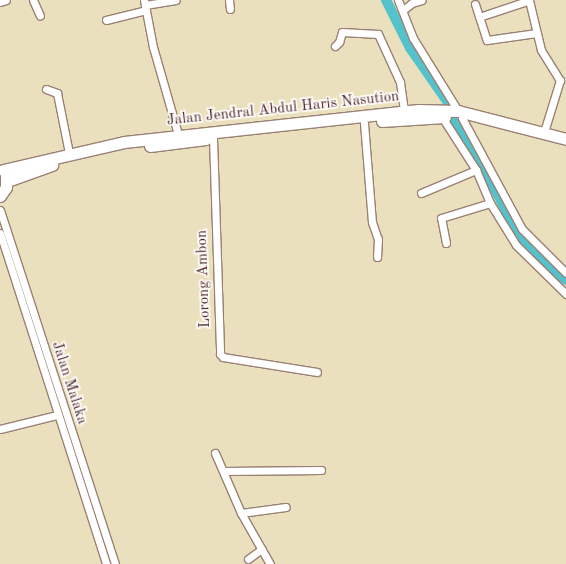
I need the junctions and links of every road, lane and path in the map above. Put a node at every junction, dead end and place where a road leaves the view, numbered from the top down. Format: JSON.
{"nodes":[{"id":1,"x":6,"y":0,"type":"edge"},
{"id":2,"x":33,"y":0,"type":"edge"},
{"id":3,"x":176,"y":0,"type":"edge"},
{"id":4,"x":229,"y":0,"type":"edge"},
{"id":5,"x":398,"y":0,"type":"edge"},
{"id":6,"x":422,"y":0,"type":"edge"},
{"id":7,"x":528,"y":0,"type":"edge"},
{"id":8,"x":0,"y":2,"type":"edge"},
{"id":9,"x":475,"y":4,"type":"dead end"},
{"id":10,"x":145,"y":5,"type":"edge"},
{"id":11,"x":230,"y":9,"type":"dead end"},
{"id":12,"x":403,"y":10,"type":"junction"},
{"id":13,"x":40,"y":16,"type":"dead end"},
{"id":14,"x":479,"y":16,"type":"junction"},
{"id":15,"x":106,"y":20,"type":"dead end"},
{"id":16,"x":537,"y":33,"type":"junction"},
{"id":17,"x":335,"y":46,"type":"dead end"},
{"id":18,"x":46,"y":89,"type":"dead end"},
{"id":19,"x":404,"y":111,"type":"junction"},
{"id":20,"x":442,"y":113,"type":"junction"},
{"id":21,"x":459,"y":114,"type":"junction"},
{"id":22,"x":480,"y":119,"type":"junction"},
{"id":23,"x":364,"y":123,"type":"junction"},
{"id":24,"x":320,"y":124,"type":"junction"},
{"id":25,"x":544,"y":132,"type":"junction"},
{"id":26,"x":178,"y":134,"type":"junction"},
{"id":27,"x":213,"y":138,"type":"junction"},
{"id":28,"x":566,"y":139,"type":"edge"},
{"id":29,"x":566,"y":145,"type":"edge"},
{"id":30,"x":124,"y":146,"type":"junction"},
{"id":31,"x":69,"y":153,"type":"junction"},
{"id":32,"x":1,"y":169,"type":"edge"},
{"id":33,"x":476,"y":170,"type":"junction"},
{"id":34,"x":7,"y":182,"type":"junction"},
{"id":35,"x":421,"y":193,"type":"dead end"},
{"id":36,"x":0,"y":196,"type":"edge"},
{"id":37,"x":490,"y":203,"type":"junction"},
{"id":38,"x":0,"y":210,"type":"edge"},
{"id":39,"x":0,"y":233,"type":"edge"},
{"id":40,"x":446,"y":243,"type":"dead end"},
{"id":41,"x":377,"y":257,"type":"dead end"},
{"id":42,"x":566,"y":273,"type":"edge"},
{"id":43,"x":566,"y":294,"type":"edge"},
{"id":44,"x":317,"y":372,"type":"dead end"},
{"id":45,"x":57,"y":415,"type":"junction"},
{"id":46,"x":0,"y":429,"type":"edge"},
{"id":47,"x":214,"y":453,"type":"dead end"},
{"id":48,"x":321,"y":470,"type":"dead end"},
{"id":49,"x":224,"y":471,"type":"junction"},
{"id":50,"x":286,"y":507,"type":"dead end"},
{"id":51,"x":242,"y":514,"type":"junction"},
{"id":52,"x":262,"y":549,"type":"junction"},
{"id":53,"x":248,"y":559,"type":"dead end"},
{"id":54,"x":106,"y":564,"type":"edge"},
{"id":55,"x":115,"y":564,"type":"edge"},
{"id":56,"x":270,"y":564,"type":"edge"}],
"edges":[{"from":1,"to":8,"type":"street"},
{"from":2,"to":13,"type":"street"},
{"from":3,"to":10,"type":"street"},
{"from":4,"to":11,"type":"street"},
{"from":5,"to":12,"type":"street"},
{"from":6,"to":12,"type":"street"},
{"from":7,"to":14,"type":"street"},
{"from":7,"to":16,"type":"street"},
{"from":9,"to":14,"type":"street"},
{"from":10,"to":15,"type":"street"},
{"from":10,"to":26,"type":"street"},
{"from":12,"to":21,"type":"street"},
{"from":14,"to":16,"type":"street"},
{"from":16,"to":25,"type":"street"},
{"from":17,"to":19,"type":"street"},
{"from":18,"to":31,"type":"street"},
{"from":19,"to":20,"type":"highway","name":"Jalan Jendral Abdul Haris Nasution"},
{"from":19,"to":24,"type":"highway","name":"Jalan Jendral Abdul Haris Nasution"},
{"from":20,"to":21,"type":"highway","name":"Jalan Jendral Abdul Haris Nasution"},
{"from":20,"to":23,"type":"highway","name":"Jalan Jendral Abdul Haris Nasution"},
{"from":20,"to":33,"type":"street"},
{"from":21,"to":22,"type":"highway","name":"Jalan Jendral Abdul Haris Nasution"},
{"from":21,"to":42,"type":"street"},
{"from":22,"to":25,"type":"highway","name":"Jalan Jendral Abdul Haris Nasution"},
{"from":22,"to":29,"type":"highway","name":"Jalan Jendral Abdul Haris Nasution"},
{"from":23,"to":24,"type":"highway","name":"Jalan Jendral Abdul Haris Nasution"},
{"from":23,"to":41,"type":"street"},
{"from":24,"to":26,"type":"highway","name":"Jalan Jendral Abdul Haris Nasution"},
{"from":24,"to":27,"type":"highway","name":"Jalan Jendral Abdul Haris Nasution"},
{"from":25,"to":28,"type":"highway","name":"Jalan Jendral Abdul Haris Nasution"},
{"from":26,"to":30,"type":"highway","name":"Jalan Jendral Abdul Haris Nasution"},
{"from":27,"to":30,"type":"highway","name":"Jalan Jendral Abdul Haris Nasution"},
{"from":27,"to":44,"type":"street","name":"Lorong Ambon"},
{"from":30,"to":31,"type":"highway","name":"Jalan Jendral Abdul Haris Nasution"},
{"from":30,"to":34,"type":"highway","name":"Jalan Jendral Abdul Haris Nasution"},
{"from":31,"to":32,"type":"highway","name":"Jalan Jendral Abdul Haris Nasution"},
{"from":32,"to":34,"type":"highway"},
{"from":33,"to":35,"type":"street"},
{"from":33,"to":37,"type":"street"},
{"from":34,"to":36,"type":"highway"},
{"from":37,"to":40,"type":"street"},
{"from":37,"to":43,"type":"street"},
{"from":38,"to":55,"type":"street","name":"Jalan Malaka"},
{"from":39,"to":45,"type":"street","name":"Jalan Malaka"},
{"from":45,"to":46,"type":"street"},
{"from":45,"to":54,"type":"street","name":"Jalan Malaka"},
{"from":47,"to":49,"type":"street"},
{"from":48,"to":49,"type":"street"},
{"from":49,"to":51,"type":"street"},
{"from":50,"to":51,"type":"street"},
{"from":51,"to":52,"type":"street"},
{"from":52,"to":53,"type":"street"},
{"from":52,"to":56,"type":"street"}]}
